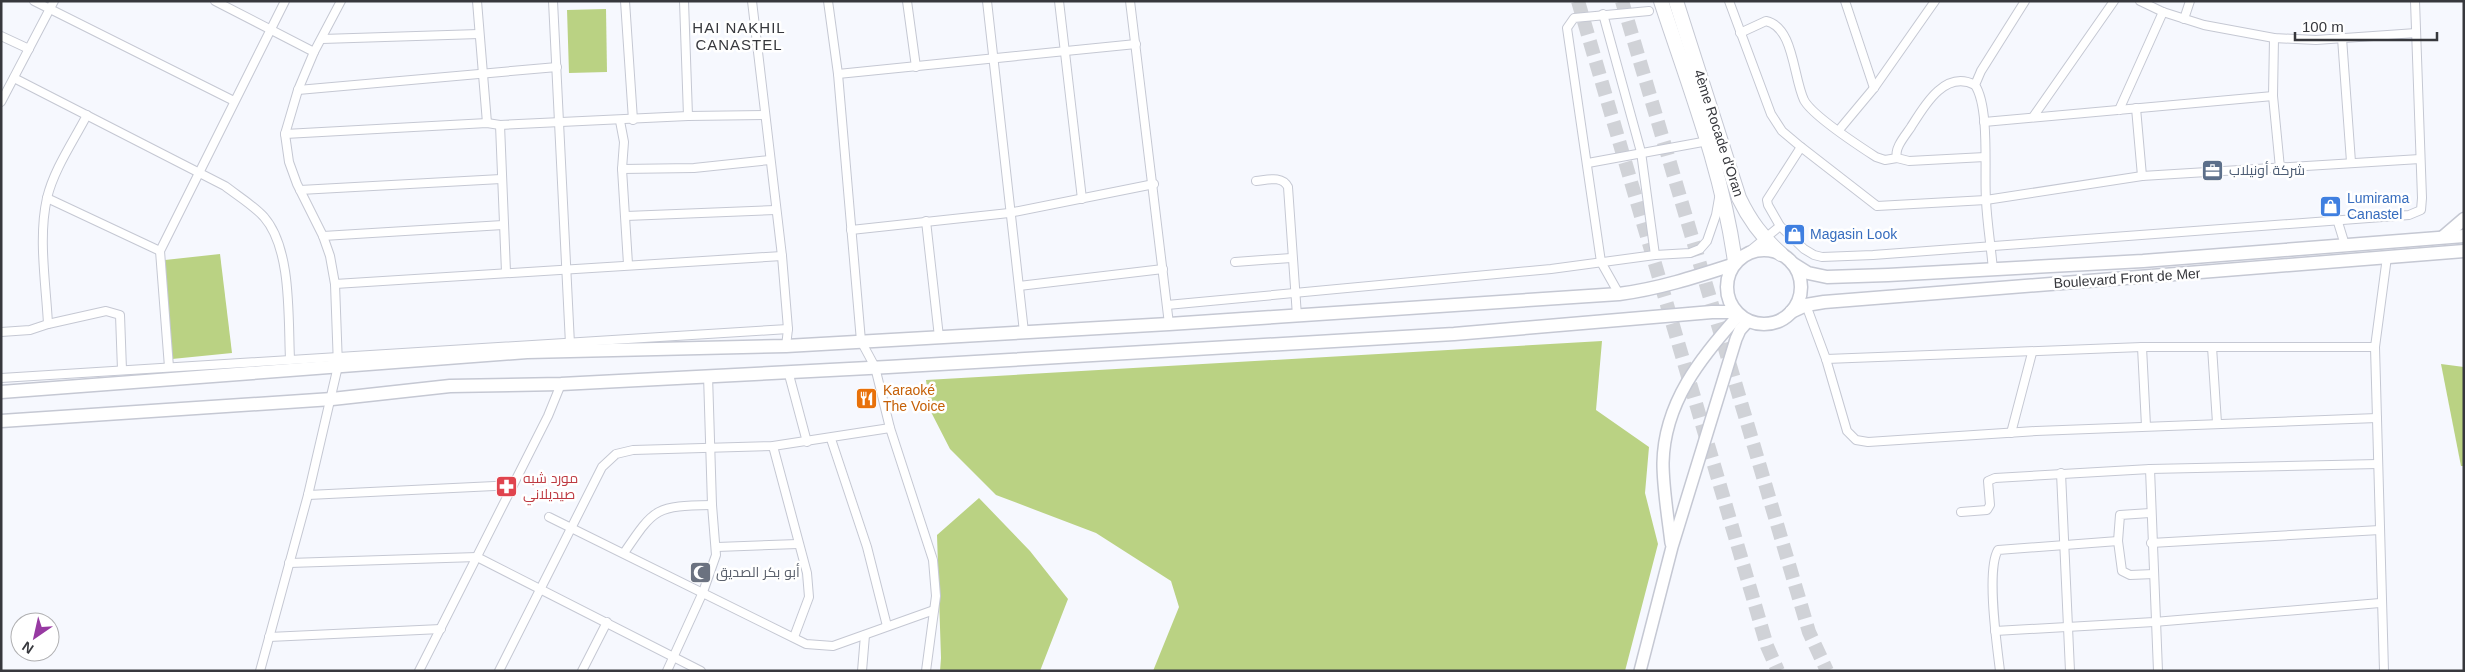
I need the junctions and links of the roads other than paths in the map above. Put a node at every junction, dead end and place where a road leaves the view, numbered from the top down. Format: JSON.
{"nodes":[{"id":1,"x":34,"y":1,"type":"edge"},
{"id":2,"x":54,"y":1,"type":"edge"},
{"id":3,"x":215,"y":1,"type":"edge"},
{"id":4,"x":285,"y":1,"type":"edge"},
{"id":5,"x":340,"y":1,"type":"edge"},
{"id":6,"x":477,"y":1,"type":"edge"},
{"id":7,"x":553,"y":1,"type":"edge"},
{"id":8,"x":626,"y":1,"type":"edge"},
{"id":9,"x":684,"y":1,"type":"edge"},
{"id":10,"x":752,"y":1,"type":"edge"},
{"id":11,"x":828,"y":1,"type":"edge"},
{"id":12,"x":908,"y":1,"type":"edge"},
{"id":13,"x":986,"y":1,"type":"edge"},
{"id":14,"x":1059,"y":1,"type":"edge"},
{"id":15,"x":1130,"y":1,"type":"edge"},
{"id":16,"x":1661,"y":1,"type":"edge"},
{"id":17,"x":1676,"y":1,"type":"edge"},
{"id":18,"x":1729,"y":1,"type":"edge"},
{"id":19,"x":1845,"y":1,"type":"edge"},
{"id":20,"x":1935,"y":1,"type":"edge"},
{"id":21,"x":2026,"y":1,"type":"edge"},
{"id":22,"x":2114,"y":1,"type":"edge"},
{"id":23,"x":2140,"y":1,"type":"edge"},
{"id":24,"x":2190,"y":1,"type":"edge"},
{"id":25,"x":2416,"y":1,"type":"edge"},
{"id":26,"x":50,"y":10,"type":"junction"},
{"id":27,"x":1649,"y":11,"type":"dead end"},
{"id":28,"x":2163,"y":12,"type":"junction"},
{"id":29,"x":1603,"y":14,"type":"junction"},
{"id":30,"x":2184,"y":19,"type":"junction"},
{"id":31,"x":271,"y":30,"type":"junction"},
{"id":32,"x":1740,"y":33,"type":"junction"},
{"id":33,"x":2416,"y":33,"type":"junction"},
{"id":34,"x":479,"y":34,"type":"junction"},
{"id":35,"x":1,"y":36,"type":"edge"},
{"id":36,"x":2274,"y":38,"type":"junction"},
{"id":37,"x":2342,"y":38,"type":"junction"},
{"id":38,"x":322,"y":39,"type":"junction"},
{"id":39,"x":1136,"y":44,"type":"junction"},
{"id":40,"x":28,"y":49,"type":"junction"},
{"id":41,"x":1064,"y":50,"type":"junction"},
{"id":42,"x":314,"y":52,"type":"junction"},
{"id":43,"x":994,"y":58,"type":"junction"},
{"id":44,"x":916,"y":67,"type":"junction"},
{"id":45,"x":557,"y":68,"type":"junction"},
{"id":46,"x":484,"y":73,"type":"junction"},
{"id":47,"x":838,"y":74,"type":"junction"},
{"id":48,"x":14,"y":78,"type":"junction"},
{"id":49,"x":1975,"y":85,"type":"junction"},
{"id":50,"x":1874,"y":88,"type":"junction"},
{"id":51,"x":298,"y":90,"type":"junction"},
{"id":52,"x":2273,"y":96,"type":"junction"},
{"id":53,"x":1,"y":102,"type":"edge"},
{"id":54,"x":234,"y":102,"type":"junction"},
{"id":55,"x":2136,"y":108,"type":"junction"},
{"id":56,"x":2119,"y":110,"type":"junction"},
{"id":57,"x":87,"y":115,"type":"junction"},
{"id":58,"x":764,"y":115,"type":"junction"},
{"id":59,"x":688,"y":116,"type":"junction"},
{"id":60,"x":2033,"y":117,"type":"junction"},
{"id":61,"x":633,"y":120,"type":"junction"},
{"id":62,"x":620,"y":121,"type":"junction"},
{"id":63,"x":1984,"y":122,"type":"junction"},
{"id":64,"x":487,"y":123,"type":"junction"},
{"id":65,"x":558,"y":123,"type":"junction"},
{"id":66,"x":500,"y":125,"type":"junction"},
{"id":67,"x":1839,"y":130,"type":"junction"},
{"id":68,"x":285,"y":134,"type":"junction"},
{"id":69,"x":1708,"y":141,"type":"junction"},
{"id":70,"x":1801,"y":147,"type":"junction"},
{"id":71,"x":1641,"y":152,"type":"junction"},
{"id":72,"x":1985,"y":157,"type":"junction"},
{"id":73,"x":1897,"y":158,"type":"junction"},
{"id":74,"x":2420,"y":159,"type":"junction"},
{"id":75,"x":770,"y":160,"type":"junction"},
{"id":76,"x":2351,"y":162,"type":"junction"},
{"id":77,"x":1588,"y":163,"type":"junction"},
{"id":78,"x":2280,"y":168,"type":"junction"},
{"id":79,"x":622,"y":169,"type":"junction"},
{"id":80,"x":199,"y":173,"type":"junction"},
{"id":81,"x":2142,"y":176,"type":"junction"},
{"id":82,"x":501,"y":179,"type":"junction"},
{"id":83,"x":1256,"y":181,"type":"dead end"},
{"id":84,"x":1154,"y":184,"type":"junction"},
{"id":85,"x":300,"y":190,"type":"junction"},
{"id":86,"x":1720,"y":191,"type":"junction"},
{"id":87,"x":48,"y":198,"type":"junction"},
{"id":88,"x":1082,"y":199,"type":"junction"},
{"id":89,"x":1986,"y":200,"type":"junction"},
{"id":90,"x":775,"y":210,"type":"junction"},
{"id":91,"x":1009,"y":213,"type":"junction"},
{"id":92,"x":626,"y":216,"type":"junction"},
{"id":93,"x":2337,"y":219,"type":"junction"},
{"id":94,"x":2464,"y":219,"type":"edge"},
{"id":95,"x":926,"y":221,"type":"junction"},
{"id":96,"x":503,"y":225,"type":"junction"},
{"id":97,"x":1780,"y":226,"type":"junction"},
{"id":98,"x":851,"y":230,"type":"junction"},
{"id":99,"x":323,"y":236,"type":"junction"},
{"id":100,"x":2464,"y":236,"type":"edge"},
{"id":101,"x":2442,"y":238,"type":"junction"},
{"id":102,"x":1764,"y":239,"type":"junction"},
{"id":103,"x":1991,"y":245,"type":"junction"},
{"id":104,"x":2345,"y":245,"type":"junction"},
{"id":105,"x":160,"y":251,"type":"junction"},
{"id":106,"x":2464,"y":251,"type":"edge"},
{"id":107,"x":1747,"y":253,"type":"junction"},
{"id":108,"x":1656,"y":255,"type":"junction"},
{"id":109,"x":782,"y":256,"type":"junction"},
{"id":110,"x":2388,"y":257,"type":"junction"},
{"id":111,"x":1291,"y":258,"type":"junction"},
{"id":112,"x":1787,"y":258,"type":"junction"},
{"id":113,"x":1235,"y":262,"type":"dead end"},
{"id":114,"x":1601,"y":262,"type":"junction"},
{"id":115,"x":628,"y":264,"type":"junction"},
{"id":116,"x":1733,"y":264,"type":"junction"},
{"id":117,"x":567,"y":268,"type":"junction"},
{"id":118,"x":1163,"y":269,"type":"junction"},
{"id":119,"x":1993,"y":270,"type":"junction"},
{"id":120,"x":506,"y":272,"type":"junction"},
{"id":121,"x":335,"y":284,"type":"junction"},
{"id":122,"x":1020,"y":286,"type":"junction"},
{"id":123,"x":1295,"y":292,"type":"junction"},
{"id":124,"x":1619,"y":294,"type":"junction"},
{"id":125,"x":1166,"y":305,"type":"junction"},
{"id":126,"x":1806,"y":305,"type":"junction"},
{"id":127,"x":1791,"y":312,"type":"junction"},
{"id":128,"x":1296,"y":316,"type":"junction"},
{"id":129,"x":1741,"y":316,"type":"junction"},
{"id":130,"x":48,"y":324,"type":"junction"},
{"id":131,"x":1169,"y":324,"type":"junction"},
{"id":132,"x":788,"y":329,"type":"junction"},
{"id":133,"x":1,"y":332,"type":"edge"},
{"id":134,"x":1024,"y":332,"type":"junction"},
{"id":135,"x":939,"y":337,"type":"junction"},
{"id":136,"x":861,"y":341,"type":"junction"},
{"id":137,"x":570,"y":346,"type":"junction"},
{"id":138,"x":786,"y":346,"type":"junction"},
{"id":139,"x":2142,"y":347,"type":"junction"},
{"id":140,"x":2212,"y":347,"type":"junction"},
{"id":141,"x":2375,"y":347,"type":"junction"},
{"id":142,"x":2032,"y":352,"type":"junction"},
{"id":143,"x":290,"y":359,"type":"junction"},
{"id":144,"x":1826,"y":359,"type":"junction"},
{"id":145,"x":338,"y":362,"type":"junction"},
{"id":146,"x":169,"y":367,"type":"junction"},
{"id":147,"x":875,"y":367,"type":"junction"},
{"id":148,"x":122,"y":370,"type":"junction"},
{"id":149,"x":788,"y":371,"type":"junction"},
{"id":150,"x":708,"y":375,"type":"junction"},
{"id":151,"x":1,"y":378,"type":"edge"},
{"id":152,"x":561,"y":384,"type":"junction"},
{"id":153,"x":1,"y":392,"type":"edge"},
{"id":154,"x":332,"y":399,"type":"junction"},
{"id":155,"x":2377,"y":418,"type":"junction"},
{"id":156,"x":1,"y":421,"type":"edge"},
{"id":157,"x":2217,"y":423,"type":"junction"},
{"id":158,"x":2146,"y":426,"type":"junction"},
{"id":159,"x":890,"y":428,"type":"junction"},
{"id":160,"x":2011,"y":433,"type":"junction"},
{"id":161,"x":831,"y":439,"type":"junction"},
{"id":162,"x":807,"y":442,"type":"junction"},
{"id":163,"x":773,"y":446,"type":"junction"},
{"id":164,"x":711,"y":448,"type":"junction"},
{"id":165,"x":2378,"y":464,"type":"junction"},
{"id":166,"x":2150,"y":468,"type":"junction"},
{"id":167,"x":2061,"y":473,"type":"junction"},
{"id":168,"x":513,"y":485,"type":"junction"},
{"id":169,"x":308,"y":495,"type":"junction"},
{"id":170,"x":712,"y":505,"type":"junction"},
{"id":171,"x":1960,"y":512,"type":"dead end"},
{"id":172,"x":2150,"y":513,"type":"junction"},
{"id":173,"x":549,"y":518,"type":"dead end"},
{"id":174,"x":570,"y":528,"type":"junction"},
{"id":175,"x":2380,"y":530,"type":"junction"},
{"id":176,"x":2118,"y":541,"type":"junction"},
{"id":177,"x":2151,"y":543,"type":"junction"},
{"id":178,"x":798,"y":544,"type":"junction"},
{"id":179,"x":2064,"y":545,"type":"junction"},
{"id":180,"x":717,"y":547,"type":"junction"},
{"id":181,"x":1672,"y":547,"type":"junction"},
{"id":182,"x":624,"y":553,"type":"junction"},
{"id":183,"x":476,"y":557,"type":"junction"},
{"id":184,"x":289,"y":563,"type":"junction"},
{"id":185,"x":2154,"y":574,"type":"junction"},
{"id":186,"x":540,"y":590,"type":"junction"},
{"id":187,"x":703,"y":592,"type":"junction"},
{"id":188,"x":2380,"y":603,"type":"junction"},
{"id":189,"x":934,"y":610,"type":"junction"},
{"id":190,"x":607,"y":622,"type":"junction"},
{"id":191,"x":2154,"y":622,"type":"junction"},
{"id":192,"x":887,"y":626,"type":"junction"},
{"id":193,"x":2069,"y":628,"type":"junction"},
{"id":194,"x":441,"y":629,"type":"junction"},
{"id":195,"x":1995,"y":631,"type":"junction"},
{"id":196,"x":865,"y":635,"type":"junction"},
{"id":197,"x":794,"y":637,"type":"junction"},
{"id":198,"x":269,"y":638,"type":"junction"},
{"id":199,"x":673,"y":657,"type":"junction"},
{"id":200,"x":260,"y":671,"type":"edge"},
{"id":201,"x":419,"y":671,"type":"edge"},
{"id":202,"x":499,"y":671,"type":"edge"},
{"id":203,"x":582,"y":671,"type":"edge"},
{"id":204,"x":667,"y":671,"type":"edge"},
{"id":205,"x":701,"y":671,"type":"edge"},
{"id":206,"x":862,"y":671,"type":"edge"},
{"id":207,"x":926,"y":671,"type":"edge"},
{"id":208,"x":1640,"y":671,"type":"edge"},
{"id":209,"x":2000,"y":671,"type":"edge"},
{"id":210,"x":2070,"y":671,"type":"edge"},
{"id":211,"x":2158,"y":671,"type":"edge"},
{"id":212,"x":2384,"y":671,"type":"edge"}],
"edges":[{"from":1,"to":26,"type":"street"},
{"from":2,"to":26,"type":"street"},
{"from":3,"to":31,"type":"street"},
{"from":4,"to":31,"type":"street"},
{"from":5,"to":38,"type":"street"},
{"from":6,"to":34,"type":"street"},
{"from":7,"to":45,"type":"street"},
{"from":8,"to":61,"type":"street"},
{"from":9,"to":59,"type":"street"},
{"from":10,"to":58,"type":"street"},
{"from":11,"to":47,"type":"street"},
{"from":12,"to":44,"type":"street"},
{"from":13,"to":43,"type":"street"},
{"from":14,"to":41,"type":"street"},
{"from":15,"to":39,"type":"street"},
{"from":16,"to":69,"type":"highway","name":"4ème Rocade d'Oran"},
{"from":17,"to":102,"type":"highway","name":"4ème Rocade d'Oran"},
{"from":18,"to":32,"type":"street"},
{"from":19,"to":50,"type":"street"},
{"from":20,"to":50,"type":"street"},
{"from":21,"to":49,"type":"street"},
{"from":22,"to":60,"type":"street"},
{"from":23,"to":28,"type":"street"},
{"from":24,"to":30,"type":"street"},
{"from":25,"to":33,"type":"street"},
{"from":26,"to":40,"type":"street"},
{"from":26,"to":54,"type":"street"},
{"from":27,"to":29,"type":"street"},
{"from":28,"to":30,"type":"street"},
{"from":28,"to":56,"type":"street"},
{"from":29,"to":71,"type":"street"},
{"from":29,"to":77,"type":"street"},
{"from":30,"to":36,"type":"street"},
{"from":31,"to":42,"type":"street"},
{"from":31,"to":54,"type":"street"},
{"from":32,"to":67,"type":"street"},
{"from":32,"to":70,"type":"street"},
{"from":33,"to":37,"type":"street"},
{"from":33,"to":74,"type":"street"},
{"from":34,"to":38,"type":"street"},
{"from":34,"to":46,"type":"street"},
{"from":35,"to":40,"type":"street"},
{"from":36,"to":37,"type":"street"},
{"from":36,"to":52,"type":"street"},
{"from":37,"to":76,"type":"street"},
{"from":38,"to":42,"type":"street"},
{"from":39,"to":41,"type":"street"},
{"from":39,"to":84,"type":"street"},
{"from":40,"to":48,"type":"street"},
{"from":41,"to":43,"type":"street"},
{"from":41,"to":88,"type":"street"},
{"from":42,"to":51,"type":"street"},
{"from":43,"to":44,"type":"street"},
{"from":43,"to":91,"type":"street"},
{"from":44,"to":47,"type":"street"},
{"from":45,"to":46,"type":"street"},
{"from":45,"to":65,"type":"street"},
{"from":46,"to":51,"type":"street"},
{"from":46,"to":64,"type":"street"},
{"from":47,"to":98,"type":"street"},
{"from":48,"to":53,"type":"street"},
{"from":48,"to":57,"type":"street"},
{"from":49,"to":63,"type":"street"},
{"from":49,"to":73,"type":"street"},
{"from":50,"to":67,"type":"street"},
{"from":51,"to":68,"type":"street"},
{"from":52,"to":55,"type":"street"},
{"from":52,"to":78,"type":"street"},
{"from":54,"to":80,"type":"street"},
{"from":55,"to":56,"type":"street"},
{"from":55,"to":81,"type":"street"},
{"from":56,"to":60,"type":"street"},
{"from":57,"to":80,"type":"street"},
{"from":57,"to":87,"type":"street"},
{"from":58,"to":59,"type":"street"},
{"from":58,"to":75,"type":"street"},
{"from":59,"to":61,"type":"street"},
{"from":60,"to":63,"type":"street"},
{"from":61,"to":62,"type":"street"},
{"from":62,"to":65,"type":"street"},
{"from":62,"to":79,"type":"street"},
{"from":63,"to":72,"type":"street"},
{"from":64,"to":66,"type":"street"},
{"from":64,"to":68,"type":"street"},
{"from":65,"to":66,"type":"street"},
{"from":65,"to":117,"type":"street"},
{"from":66,"to":82,"type":"street"},
{"from":67,"to":73,"type":"street"},
{"from":68,"to":85,"type":"street"},
{"from":69,"to":71,"type":"street"},
{"from":69,"to":86,"type":"highway","name":"4ème Rocade d'Oran"},
{"from":70,"to":89,"type":"street"},
{"from":70,"to":97,"type":"street"},
{"from":71,"to":77,"type":"street"},
{"from":71,"to":108,"type":"street"},
{"from":72,"to":73,"type":"street"},
{"from":72,"to":89,"type":"street"},
{"from":74,"to":76,"type":"street"},
{"from":74,"to":93,"type":"street"},
{"from":75,"to":79,"type":"street"},
{"from":75,"to":90,"type":"street"},
{"from":76,"to":78,"type":"street"},
{"from":77,"to":114,"type":"street"},
{"from":78,"to":81,"type":"street"},
{"from":79,"to":92,"type":"street"},
{"from":80,"to":105,"type":"street"},
{"from":80,"to":143,"type":"street"},
{"from":81,"to":89,"type":"street"},
{"from":82,"to":85,"type":"street"},
{"from":82,"to":96,"type":"street"},
{"from":83,"to":111,"type":"street"},
{"from":84,"to":88,"type":"street"},
{"from":84,"to":118,"type":"street"},
{"from":85,"to":99,"type":"street"},
{"from":86,"to":108,"type":"street"},
{"from":86,"to":116,"type":"highway","name":"4ème Rocade d'Oran"},
{"from":87,"to":105,"type":"street"},
{"from":87,"to":130,"type":"street"},
{"from":88,"to":91,"type":"street"},
{"from":89,"to":103,"type":"street"},
{"from":90,"to":92,"type":"street"},
{"from":90,"to":109,"type":"street"},
{"from":91,"to":95,"type":"street"},
{"from":91,"to":122,"type":"street"},
{"from":92,"to":115,"type":"street"},
{"from":93,"to":103,"type":"street"},
{"from":93,"to":104,"type":"street"},
{"from":94,"to":101,"type":"main road"},
{"from":95,"to":98,"type":"street"},
{"from":95,"to":135,"type":"street"},
{"from":96,"to":99,"type":"street"},
{"from":96,"to":120,"type":"street"},
{"from":97,"to":102,"type":"street"},
{"from":97,"to":103,"type":"street"},
{"from":98,"to":136,"type":"street"},
{"from":99,"to":121,"type":"street"},
{"from":100,"to":101,"type":"main road"},
{"from":101,"to":104,"type":"main road"},
{"from":102,"to":107,"type":"street"},
{"from":102,"to":112,"type":"highway","name":"4ème Rocade d'Oran"},
{"from":103,"to":119,"type":"street"},
{"from":104,"to":119,"type":"main road"},
{"from":105,"to":146,"type":"street"},
{"from":106,"to":110,"type":"main road","name":"Boulevard Front de Mer"},
{"from":107,"to":112,"type":"main road"},
{"from":107,"to":116,"type":"main road"},
{"from":108,"to":114,"type":"street"},
{"from":109,"to":115,"type":"street"},
{"from":109,"to":132,"type":"street"},
{"from":110,"to":126,"type":"main road","name":"Boulevard Front de Mer"},
{"from":110,"to":141,"type":"street"},
{"from":111,"to":113,"type":"street"},
{"from":111,"to":123,"type":"street"},
{"from":112,"to":119,"type":"main road"},
{"from":112,"to":127,"type":"main road"},
{"from":114,"to":123,"type":"street"},
{"from":114,"to":124,"type":"street"},
{"from":115,"to":117,"type":"street"},
{"from":116,"to":124,"type":"main road"},
{"from":116,"to":129,"type":"main road"},
{"from":117,"to":120,"type":"street"},
{"from":117,"to":137,"type":"street"},
{"from":118,"to":122,"type":"street"},
{"from":118,"to":125,"type":"street"},
{"from":120,"to":121,"type":"street"},
{"from":121,"to":145,"type":"street"},
{"from":122,"to":134,"type":"street"},
{"from":123,"to":125,"type":"street"},
{"from":123,"to":128,"type":"street"},
{"from":124,"to":128,"type":"main road"},
{"from":125,"to":131,"type":"street"},
{"from":126,"to":127,"type":"main road","name":"Boulevard Front de Mer"},
{"from":126,"to":144,"type":"street"},
{"from":127,"to":129,"type":"main road"},
{"from":128,"to":131,"type":"main road"},
{"from":129,"to":147,"type":"main road"},
{"from":129,"to":181,"type":"main road"},
{"from":129,"to":181,"type":"main road"},
{"from":130,"to":133,"type":"street"},
{"from":130,"to":148,"type":"street"},
{"from":131,"to":134,"type":"main road"},
{"from":132,"to":137,"type":"street"},
{"from":132,"to":138,"type":"street"},
{"from":134,"to":135,"type":"main road"},
{"from":135,"to":136,"type":"main road"},
{"from":136,"to":138,"type":"main road"},
{"from":136,"to":147,"type":"street"},
{"from":137,"to":138,"type":"main road"},
{"from":137,"to":145,"type":"main road"},
{"from":139,"to":140,"type":"street"},
{"from":139,"to":142,"type":"street"},
{"from":139,"to":158,"type":"street"},
{"from":140,"to":141,"type":"street"},
{"from":140,"to":157,"type":"street"},
{"from":141,"to":155,"type":"street"},
{"from":142,"to":144,"type":"street"},
{"from":142,"to":160,"type":"street"},
{"from":143,"to":145,"type":"street"},
{"from":143,"to":146,"type":"street"},
{"from":144,"to":160,"type":"street"},
{"from":145,"to":153,"type":"main road"},
{"from":145,"to":154,"type":"street"},
{"from":146,"to":148,"type":"street"},
{"from":147,"to":149,"type":"main road"},
{"from":147,"to":159,"type":"street"},
{"from":148,"to":151,"type":"street"},
{"from":149,"to":150,"type":"main road"},
{"from":149,"to":162,"type":"street"},
{"from":150,"to":152,"type":"main road"},
{"from":150,"to":164,"type":"street"},
{"from":152,"to":154,"type":"main road"},
{"from":152,"to":168,"type":"street"},
{"from":154,"to":156,"type":"main road"},
{"from":154,"to":169,"type":"street"},
{"from":155,"to":157,"type":"street"},
{"from":155,"to":165,"type":"street"},
{"from":157,"to":158,"type":"street"},
{"from":158,"to":160,"type":"street"},
{"from":159,"to":161,"type":"street"},
{"from":159,"to":189,"type":"street"},
{"from":161,"to":162,"type":"street"},
{"from":161,"to":192,"type":"street"},
{"from":162,"to":163,"type":"street"},
{"from":163,"to":164,"type":"street"},
{"from":163,"to":178,"type":"street"},
{"from":164,"to":170,"type":"street"},
{"from":164,"to":174,"type":"street"},
{"from":165,"to":166,"type":"street"},
{"from":165,"to":175,"type":"street"},
{"from":166,"to":167,"type":"street"},
{"from":166,"to":172,"type":"street"},
{"from":167,"to":171,"type":"street"},
{"from":167,"to":179,"type":"street"},
{"from":168,"to":169,"type":"street"},
{"from":168,"to":183,"type":"street"},
{"from":169,"to":184,"type":"street"},
{"from":170,"to":180,"type":"street"},
{"from":170,"to":182,"type":"street"},
{"from":172,"to":176,"type":"street"},
{"from":172,"to":177,"type":"street"},
{"from":173,"to":174,"type":"street"},
{"from":174,"to":182,"type":"street"},
{"from":174,"to":186,"type":"street"},
{"from":175,"to":177,"type":"street"},
{"from":175,"to":188,"type":"street"},
{"from":176,"to":179,"type":"street"},
{"from":176,"to":185,"type":"street"},
{"from":177,"to":185,"type":"street"},
{"from":178,"to":180,"type":"street"},
{"from":178,"to":197,"type":"street"},
{"from":179,"to":193,"type":"street"},
{"from":179,"to":195,"type":"street"},
{"from":180,"to":187,"type":"street"},
{"from":181,"to":208,"type":"main road"},
{"from":182,"to":187,"type":"street"},
{"from":183,"to":184,"type":"street"},
{"from":183,"to":186,"type":"street"},
{"from":183,"to":194,"type":"street"},
{"from":184,"to":198,"type":"street"},
{"from":185,"to":191,"type":"street"},
{"from":186,"to":190,"type":"street"},
{"from":186,"to":202,"type":"street"},
{"from":187,"to":197,"type":"street"},
{"from":187,"to":199,"type":"street"},
{"from":188,"to":191,"type":"street"},
{"from":188,"to":212,"type":"street"},
{"from":189,"to":192,"type":"street"},
{"from":189,"to":207,"type":"street"},
{"from":190,"to":199,"type":"street"},
{"from":190,"to":203,"type":"street"},
{"from":191,"to":193,"type":"street"},
{"from":191,"to":211,"type":"street"},
{"from":192,"to":196,"type":"street"},
{"from":193,"to":195,"type":"street"},
{"from":193,"to":210,"type":"street"},
{"from":194,"to":198,"type":"street"},
{"from":194,"to":201,"type":"street"},
{"from":195,"to":209,"type":"street"},
{"from":196,"to":197,"type":"street"},
{"from":196,"to":206,"type":"street"},
{"from":198,"to":200,"type":"street"},
{"from":199,"to":204,"type":"street"},
{"from":199,"to":205,"type":"street"}]}
